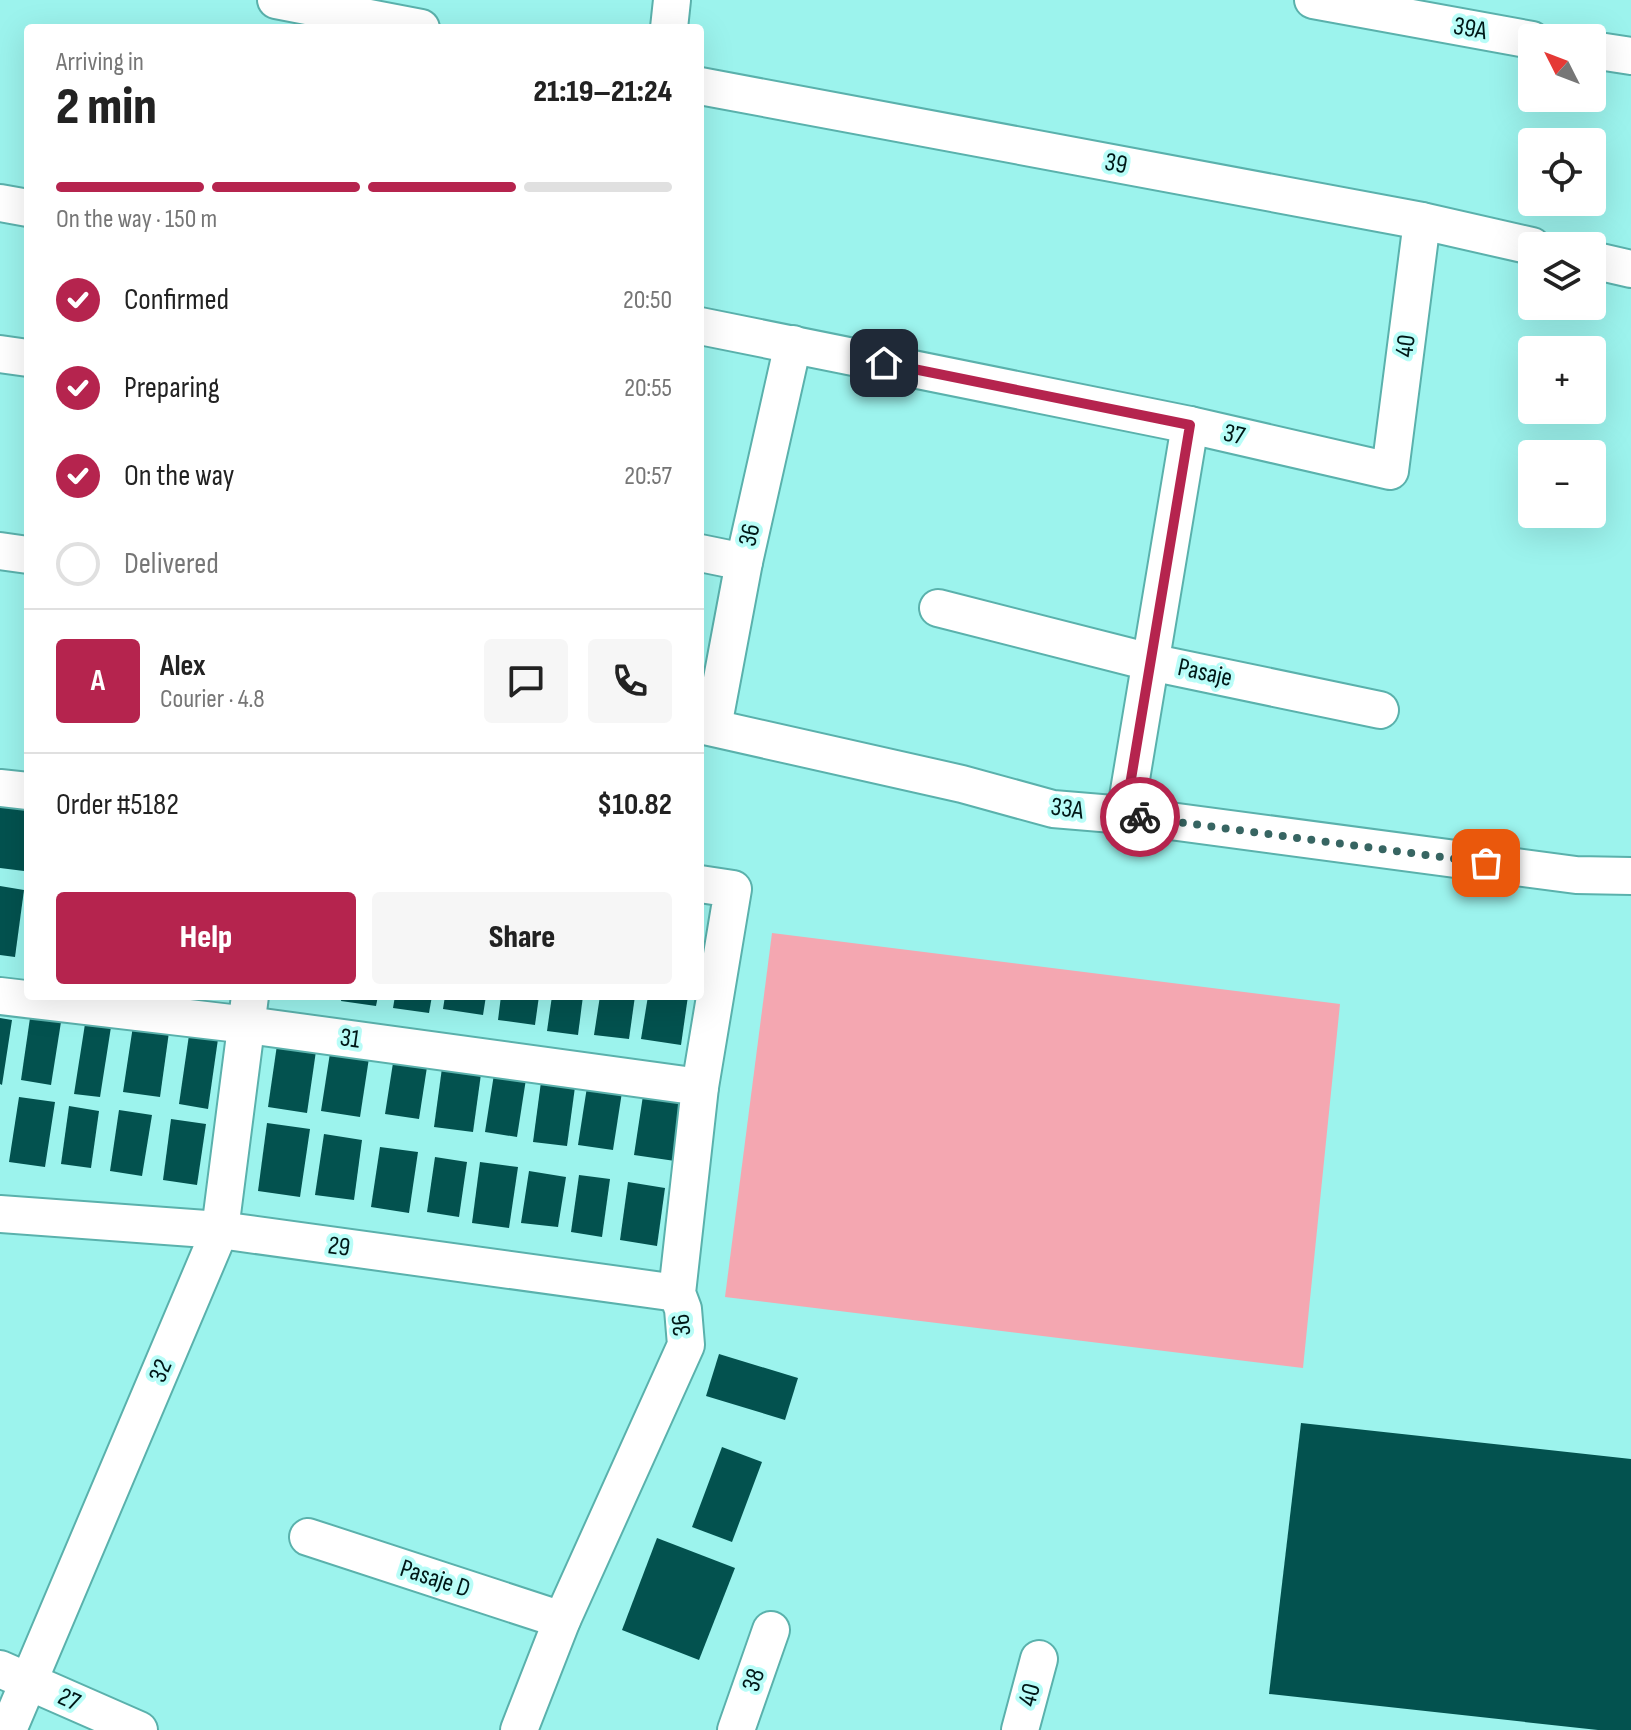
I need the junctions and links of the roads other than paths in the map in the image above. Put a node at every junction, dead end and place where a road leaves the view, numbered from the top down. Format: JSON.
{"nodes":[{"id":1,"x":276,"y":0,"type":"edge"},
{"id":2,"x":672,"y":0,"type":"edge"},
{"id":3,"x":1313,"y":0,"type":"edge"},
{"id":4,"x":1456,"y":13,"type":"edge"},
{"id":5,"x":400,"y":24,"type":"edge"},
{"id":6,"x":669,"y":24,"type":"edge"},
{"id":7,"x":1518,"y":35,"type":"edge"},
{"id":8,"x":1606,"y":52,"type":"edge"},
{"id":9,"x":1631,"y":56,"type":"edge"},
{"id":10,"x":704,"y":87,"type":"edge"},
{"id":11,"x":0,"y":203,"type":"edge"},
{"id":12,"x":24,"y":207,"type":"edge"},
{"id":13,"x":1422,"y":221,"type":"junction"},
{"id":14,"x":1518,"y":243,"type":"edge"},
{"id":15,"x":1606,"y":263,"type":"edge"},
{"id":16,"x":1631,"y":269,"type":"edge"},
{"id":17,"x":704,"y":327,"type":"edge"},
{"id":18,"x":793,"y":344,"type":"junction"},
{"id":19,"x":0,"y":354,"type":"edge"},
{"id":20,"x":24,"y":357,"type":"edge"},
{"id":21,"x":1190,"y":425,"type":"junction"},
{"id":22,"x":1390,"y":471,"type":"joint"},
{"id":23,"x":0,"y":551,"type":"edge"},
{"id":24,"x":24,"y":554,"type":"edge"},
{"id":25,"x":704,"y":554,"type":"edge"},
{"id":26,"x":744,"y":562,"type":"junction"},
{"id":27,"x":938,"y":608,"type":"dead end"},
{"id":28,"x":1150,"y":662,"type":"junction"},
{"id":29,"x":1380,"y":710,"type":"dead end"},
{"id":30,"x":706,"y":726,"type":"edge"},
{"id":31,"x":0,"y":788,"type":"edge"},
{"id":32,"x":24,"y":791,"type":"edge"},
{"id":33,"x":1125,"y":815,"type":"junction"},
{"id":34,"x":1631,"y":876,"type":"edge"},
{"id":35,"x":716,"y":887,"type":"edge"},
{"id":36,"x":0,"y":996,"type":"edge"},
{"id":37,"x":24,"y":997,"type":"edge"},
{"id":38,"x":71,"y":1000,"type":"edge"},
{"id":39,"x":249,"y":1010,"type":"edge"},
{"id":40,"x":700,"y":1087,"type":"junction"},
{"id":41,"x":0,"y":1214,"type":"edge"},
{"id":42,"x":220,"y":1230,"type":"junction"},
{"id":43,"x":677,"y":1293,"type":"junction"},
{"id":44,"x":308,"y":1537,"type":"dead end"},
{"id":45,"x":562,"y":1620,"type":"junction"},
{"id":46,"x":771,"y":1630,"type":"dead end"},
{"id":47,"x":1039,"y":1659,"type":"dead end"},
{"id":48,"x":15,"y":1675,"type":"edge"},
{"id":49,"x":8,"y":1730,"type":"edge"},
{"id":50,"x":139,"y":1730,"type":"edge"},
{"id":51,"x":519,"y":1730,"type":"edge"},
{"id":52,"x":736,"y":1730,"type":"edge"},
{"id":53,"x":1020,"y":1730,"type":"edge"}],
"edges":[{"from":1,"to":5,"type":"street"},
{"from":2,"to":6,"type":"street"},
{"from":3,"to":4,"type":"street","name":"39A"},
{"from":4,"to":7,"type":"street","name":"39A"},
{"from":8,"to":9,"type":"street"},
{"from":10,"to":13,"type":"street","name":"39"},
{"from":11,"to":12,"type":"street"},
{"from":13,"to":14,"type":"street","name":"39"},
{"from":13,"to":22,"type":"street","name":"40"},
{"from":15,"to":16,"type":"street"},
{"from":17,"to":18,"type":"street","name":"37"},
{"from":18,"to":21,"type":"street","name":"37"},
{"from":18,"to":26,"type":"street","name":"36"},
{"from":19,"to":20,"type":"street"},
{"from":21,"to":22,"type":"street","name":"37"},
{"from":21,"to":28,"type":"street"},
{"from":23,"to":24,"type":"street"},
{"from":25,"to":26,"type":"street"},
{"from":26,"to":30,"type":"street","name":"36"},
{"from":27,"to":28,"type":"street","name":"Pasaje"},
{"from":28,"to":29,"type":"street","name":"Pasaje"},
{"from":28,"to":33,"type":"street"},
{"from":30,"to":33,"type":"street","name":"33A"},
{"from":31,"to":32,"type":"street"},
{"from":33,"to":34,"type":"street","name":"33A"},
{"from":35,"to":40,"type":"street","name":"36"},
{"from":36,"to":37,"type":"street","name":"31"},
{"from":38,"to":39,"type":"street","name":"31"},
{"from":39,"to":40,"type":"street","name":"31"},
{"from":39,"to":42,"type":"street","name":"32"},
{"from":40,"to":43,"type":"street","name":"36"},
{"from":41,"to":42,"type":"street","name":"29"},
{"from":42,"to":43,"type":"street","name":"29"},
{"from":42,"to":48,"type":"street","name":"32"},
{"from":43,"to":45,"type":"street","name":"36"},
{"from":44,"to":45,"type":"street","name":"Pasaje D"},
{"from":45,"to":51,"type":"street","name":"36"},
{"from":46,"to":52,"type":"street","name":"38"},
{"from":47,"to":53,"type":"street","name":"40"},
{"from":48,"to":49,"type":"street","name":"32"},
{"from":48,"to":50,"type":"street","name":"27"}]}
